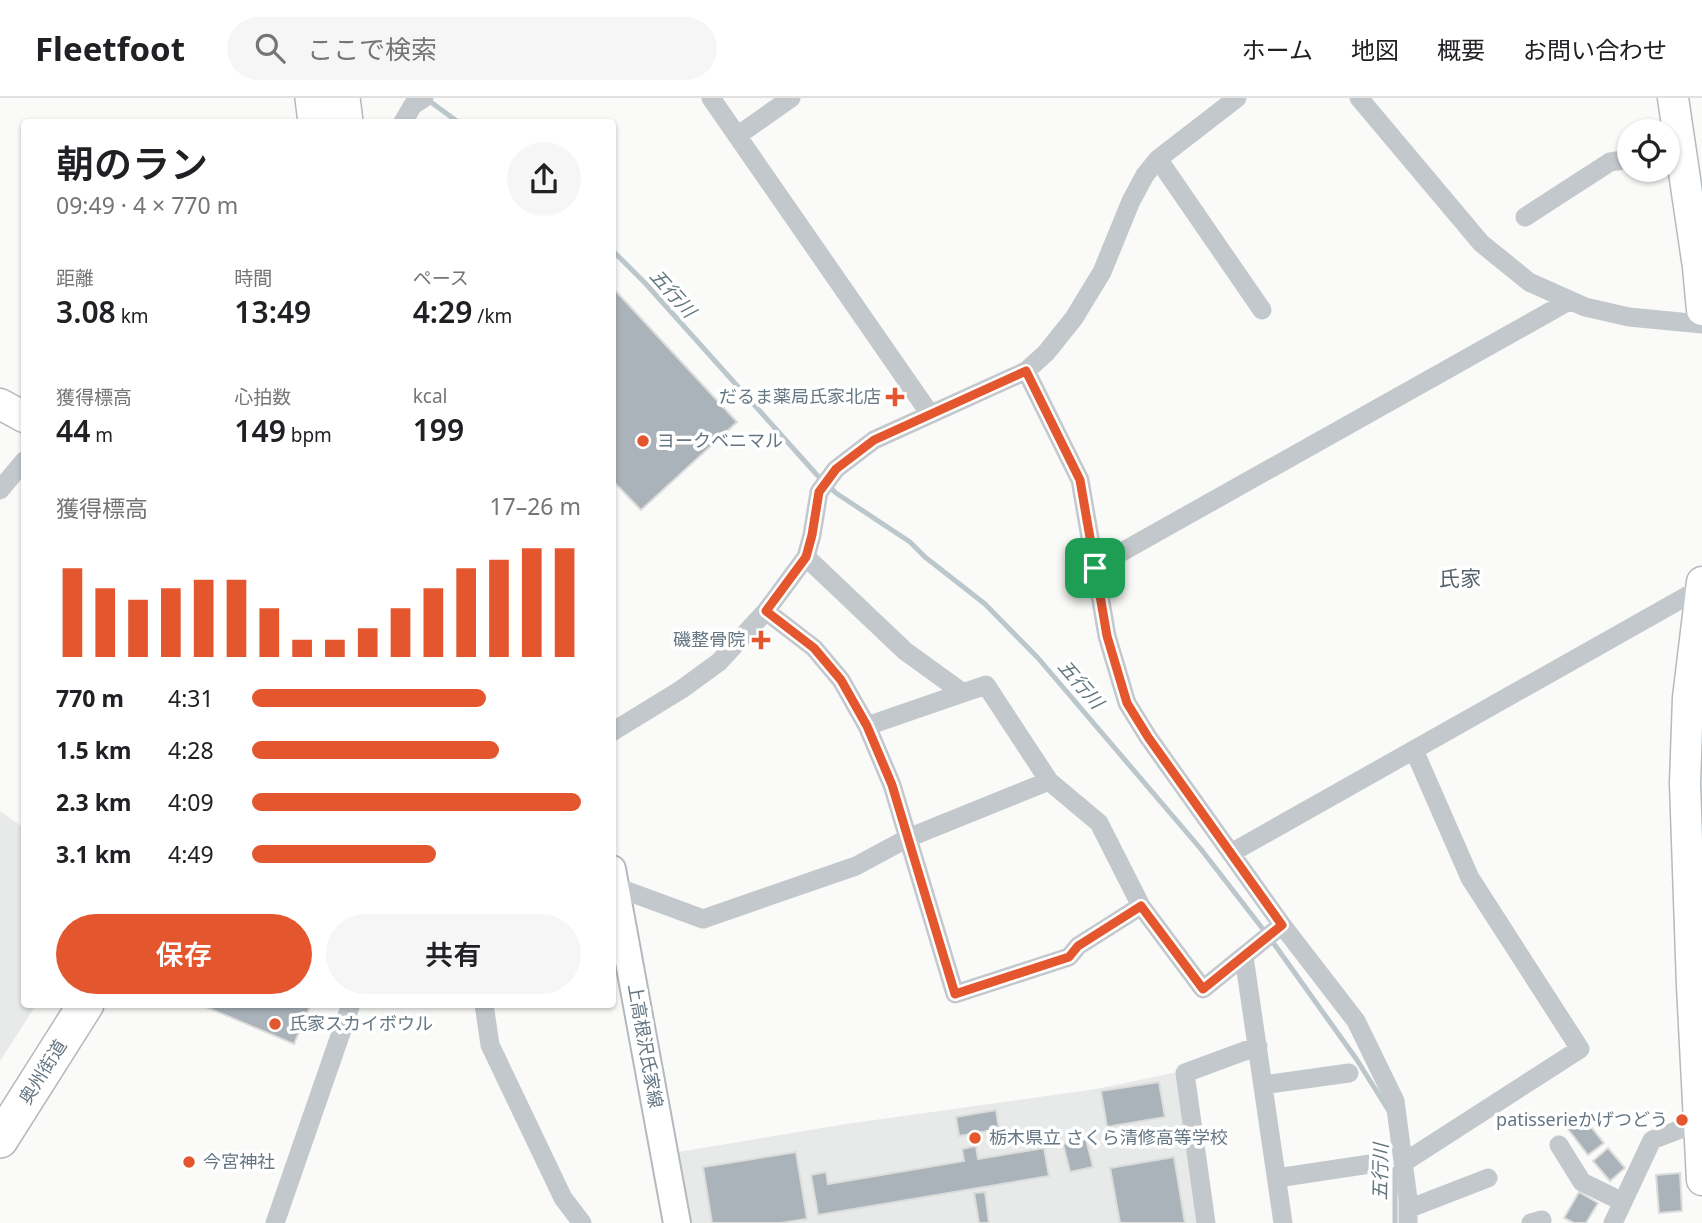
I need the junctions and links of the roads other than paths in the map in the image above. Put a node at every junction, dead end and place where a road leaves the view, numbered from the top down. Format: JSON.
{"nodes":[{"id":1,"x":313,"y":98,"type":"edge"},
{"id":2,"x":342,"y":98,"type":"edge"},
{"id":3,"x":424,"y":98,"type":"edge"},
{"id":4,"x":711,"y":98,"type":"edge"},
{"id":5,"x":791,"y":98,"type":"edge"},
{"id":6,"x":1237,"y":98,"type":"edge"},
{"id":7,"x":1359,"y":98,"type":"edge"},
{"id":8,"x":1673,"y":98,"type":"edge"},
{"id":9,"x":316,"y":119,"type":"edge"},
{"id":10,"x":345,"y":119,"type":"edge"},
{"id":11,"x":405,"y":119,"type":"edge"},
{"id":12,"x":1673,"y":119,"type":"edge"},
{"id":13,"x":737,"y":136,"type":"junction"},
{"id":14,"x":1158,"y":159,"type":"junction"},
{"id":15,"x":1617,"y":161,"type":"edge"},
{"id":16,"x":1680,"y":182,"type":"edge"},
{"id":17,"x":1525,"y":217,"type":"dead end"},
{"id":18,"x":1569,"y":300,"type":"junction"},
{"id":19,"x":1702,"y":306,"type":"edge"},
{"id":20,"x":1262,"y":310,"type":"dead end"},
{"id":21,"x":1026,"y":371,"type":"junction"},
{"id":22,"x":0,"y":404,"type":"edge"},
{"id":23,"x":930,"y":414,"type":"junction"},
{"id":24,"x":21,"y":415,"type":"edge"},
{"id":25,"x":21,"y":465,"type":"edge"},
{"id":26,"x":0,"y":490,"type":"edge"},
{"id":27,"x":806,"y":557,"type":"junction"},
{"id":28,"x":1095,"y":568,"type":"junction"},
{"id":29,"x":1701,"y":597,"type":"edge"},
{"id":30,"x":766,"y":611,"type":"junction"},
{"id":31,"x":963,"y":692,"type":"junction"},
{"id":32,"x":867,"y":726,"type":"junction"},
{"id":33,"x":616,"y":730,"type":"edge"},
{"id":34,"x":1414,"y":750,"type":"junction"},
{"id":35,"x":1049,"y":781,"type":"junction"},
{"id":36,"x":908,"y":838,"type":"junction"},
{"id":37,"x":1231,"y":853,"type":"junction"},
{"id":38,"x":616,"y":879,"type":"edge"},
{"id":39,"x":616,"y":889,"type":"edge"},
{"id":40,"x":1696,"y":900,"type":"edge"},
{"id":41,"x":1141,"y":906,"type":"junction"},
{"id":42,"x":1282,"y":925,"type":"junction"},
{"id":43,"x":1244,"y":957,"type":"junction"},
{"id":44,"x":58,"y":1008,"type":"edge"},
{"id":45,"x":83,"y":1008,"type":"edge"},
{"id":46,"x":350,"y":1008,"type":"edge"},
{"id":47,"x":485,"y":1008,"type":"edge"},
{"id":48,"x":1258,"y":1046,"type":"junction"},
{"id":49,"x":1349,"y":1073,"type":"dead end"},
{"id":50,"x":1263,"y":1085,"type":"junction"},
{"id":51,"x":0,"y":1099,"type":"edge"},
{"id":52,"x":1699,"y":1122,"type":"junction"},
{"id":53,"x":0,"y":1140,"type":"edge"},
{"id":54,"x":1559,"y":1145,"type":"dead end"},
{"id":55,"x":1403,"y":1163,"type":"junction"},
{"id":56,"x":1370,"y":1164,"type":"dead end"},
{"id":57,"x":1277,"y":1178,"type":"junction"},
{"id":58,"x":1488,"y":1178,"type":"dead end"},
{"id":59,"x":1702,"y":1180,"type":"edge"},
{"id":60,"x":1623,"y":1202,"type":"junction"},
{"id":61,"x":1408,"y":1216,"type":"edge"},
{"id":62,"x":275,"y":1223,"type":"edge"},
{"id":63,"x":582,"y":1223,"type":"edge"},
{"id":64,"x":677,"y":1223,"type":"edge"},
{"id":65,"x":1206,"y":1223,"type":"edge"},
{"id":66,"x":1283,"y":1223,"type":"edge"},
{"id":67,"x":1613,"y":1223,"type":"edge"}],
"edges":[{"from":1,"to":9,"type":"highway"},
{"from":2,"to":10,"type":"highway"},
{"from":3,"to":11,"type":"street"},
{"from":4,"to":13,"type":"street"},
{"from":5,"to":13,"type":"street"},
{"from":6,"to":14,"type":"street"},
{"from":7,"to":18,"type":"street"},
{"from":8,"to":12,"type":"main road"},
{"from":13,"to":23,"type":"street"},
{"from":14,"to":20,"type":"street"},
{"from":14,"to":21,"type":"street"},
{"from":15,"to":17,"type":"street"},
{"from":16,"to":19,"type":"main road"},
{"from":18,"to":19,"type":"street"},
{"from":18,"to":28,"type":"street"},
{"from":21,"to":23,"type":"street"},
{"from":21,"to":28,"type":"street"},
{"from":22,"to":24,"type":"main road"},
{"from":23,"to":27,"type":"street"},
{"from":25,"to":26,"type":"street"},
{"from":27,"to":30,"type":"street"},
{"from":27,"to":31,"type":"street"},
{"from":28,"to":37,"type":"street"},
{"from":29,"to":34,"type":"street"},
{"from":29,"to":40,"type":"main road"},
{"from":30,"to":32,"type":"street"},
{"from":30,"to":33,"type":"street"},
{"from":31,"to":32,"type":"street"},
{"from":31,"to":35,"type":"street"},
{"from":32,"to":36,"type":"street"},
{"from":34,"to":37,"type":"street"},
{"from":34,"to":55,"type":"street"},
{"from":35,"to":36,"type":"street"},
{"from":35,"to":41,"type":"street"},
{"from":36,"to":38,"type":"street"},
{"from":36,"to":41,"type":"street"},
{"from":37,"to":42,"type":"street"},
{"from":39,"to":64,"type":"main road","name":"上高根沢氏家線"},
{"from":40,"to":52,"type":"main road"},
{"from":41,"to":43,"type":"street"},
{"from":42,"to":43,"type":"street"},
{"from":42,"to":55,"type":"street"},
{"from":43,"to":48,"type":"street"},
{"from":44,"to":51,"type":"highway","name":"奥州街道"},
{"from":45,"to":53,"type":"highway","name":"奥州街道"},
{"from":46,"to":62,"type":"street"},
{"from":47,"to":63,"type":"street"},
{"from":48,"to":50,"type":"street"},
{"from":48,"to":65,"type":"street"},
{"from":49,"to":50,"type":"street"},
{"from":50,"to":57,"type":"street"},
{"from":52,"to":59,"type":"main road"},
{"from":52,"to":60,"type":"street"},
{"from":54,"to":60,"type":"street"},
{"from":55,"to":61,"type":"street"},
{"from":56,"to":57,"type":"street"},
{"from":57,"to":66,"type":"street"},
{"from":58,"to":61,"type":"street"},
{"from":60,"to":67,"type":"street"}]}
